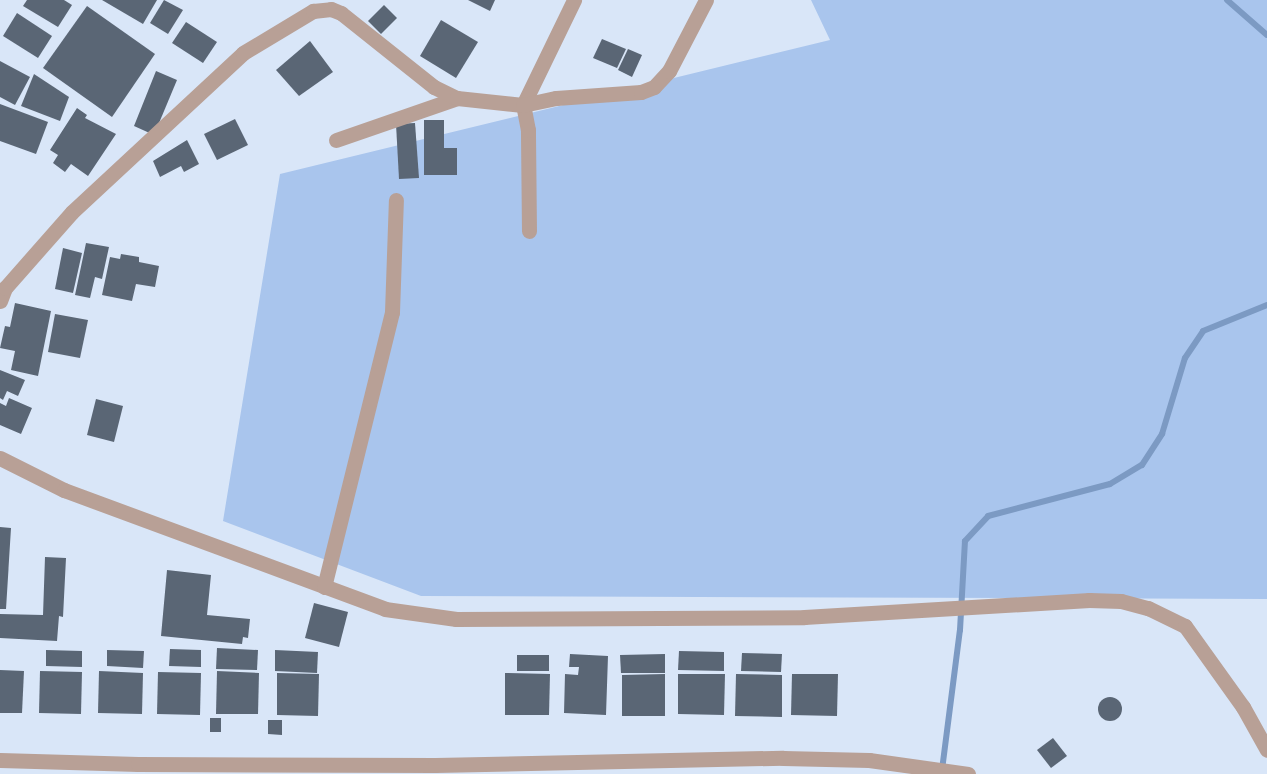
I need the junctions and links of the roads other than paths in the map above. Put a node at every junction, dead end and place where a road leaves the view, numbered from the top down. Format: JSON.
{"nodes":[{"id":1,"x":574,"y":0,"type":"edge"},
{"id":2,"x":706,"y":0,"type":"edge"},
{"id":3,"x":457,"y":98,"type":"junction"},
{"id":4,"x":523,"y":105,"type":"junction"},
{"id":5,"x":336,"y":140,"type":"dead end"},
{"id":6,"x":396,"y":200,"type":"dead end"},
{"id":7,"x":529,"y":231,"type":"dead end"},
{"id":8,"x":0,"y":301,"type":"edge"},
{"id":9,"x":0,"y":458,"type":"edge"},
{"id":10,"x":324,"y":587,"type":"junction"},
{"id":11,"x":1267,"y":750,"type":"edge"},
{"id":12,"x":0,"y":760,"type":"edge"},
{"id":13,"x":434,"y":769,"type":"edge"},
{"id":14,"x":968,"y":774,"type":"edge"}],
"edges":[{"from":1,"to":4,"type":"street"},
{"from":2,"to":4,"type":"street"},
{"from":3,"to":4,"type":"street"},
{"from":3,"to":5,"type":"street"},
{"from":3,"to":8,"type":"street"},
{"from":4,"to":7,"type":"street"},
{"from":6,"to":10,"type":"street"},
{"from":9,"to":10,"type":"street"},
{"from":10,"to":11,"type":"street"},
{"from":12,"to":13,"type":"street"},
{"from":13,"to":14,"type":"street"}]}
